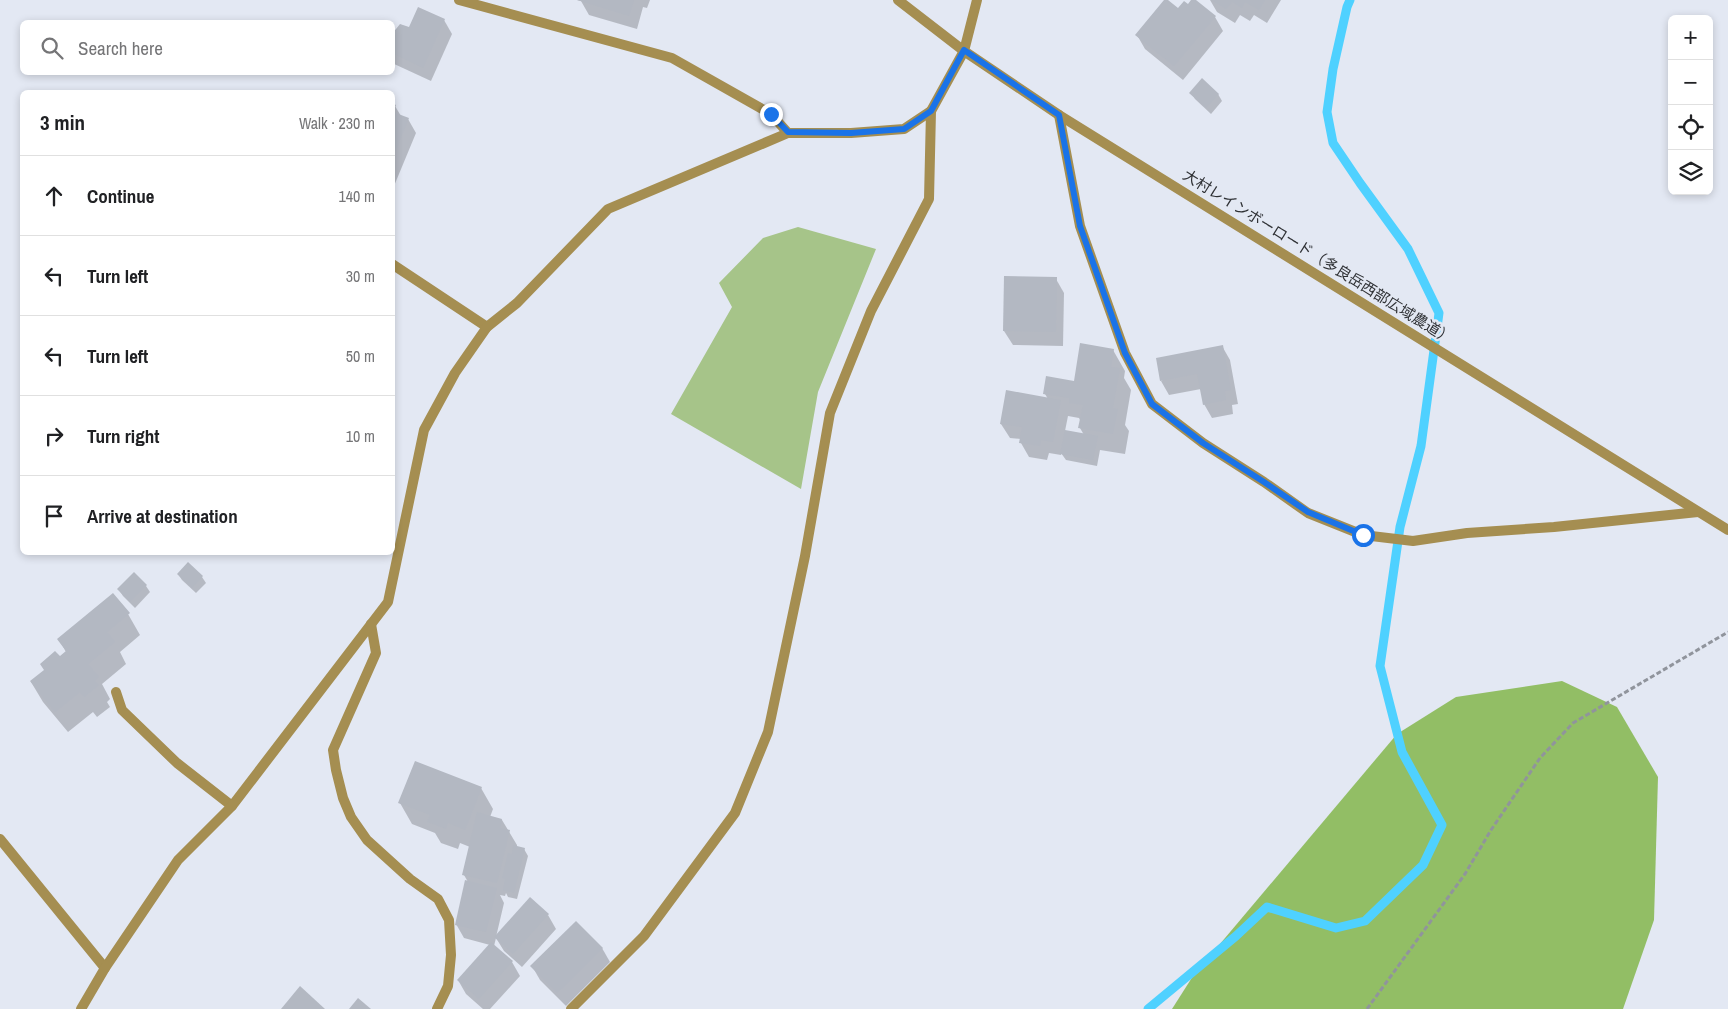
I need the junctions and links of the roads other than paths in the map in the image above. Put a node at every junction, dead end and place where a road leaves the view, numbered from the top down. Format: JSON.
{"nodes":[{"id":1,"x":459,"y":0,"type":"edge"},
{"id":2,"x":898,"y":0,"type":"edge"},
{"id":3,"x":977,"y":0,"type":"edge"},
{"id":4,"x":964,"y":50,"type":"junction"},
{"id":5,"x":931,"y":111,"type":"junction"},
{"id":6,"x":1059,"y":115,"type":"junction"},
{"id":7,"x":788,"y":132,"type":"junction"},
{"id":8,"x":395,"y":266,"type":"edge"},
{"id":9,"x":488,"y":327,"type":"junction"},
{"id":10,"x":1698,"y":512,"type":"junction"},
{"id":11,"x":1728,"y":530,"type":"edge"},
{"id":12,"x":371,"y":624,"type":"junction"},
{"id":13,"x":116,"y":692,"type":"dead end"},
{"id":14,"x":232,"y":806,"type":"junction"},
{"id":15,"x":0,"y":839,"type":"edge"},
{"id":16,"x":105,"y":968,"type":"junction"},
{"id":17,"x":81,"y":1009,"type":"edge"},
{"id":18,"x":437,"y":1009,"type":"edge"},
{"id":19,"x":571,"y":1009,"type":"edge"}],
"edges":[{"from":1,"to":7,"type":"street"},
{"from":2,"to":4,"type":"street","name":"大村レインボーロード（多良岳西部広域農道）"},
{"from":3,"to":4,"type":"street"},
{"from":4,"to":5,"type":"street"},
{"from":4,"to":6,"type":"street","name":"大村レインボーロード（多良岳西部広域農道）"},
{"from":5,"to":7,"type":"street"},
{"from":5,"to":19,"type":"street"},
{"from":6,"to":10,"type":"street","name":"大村レインボーロード（多良岳西部広域農道）"},
{"from":6,"to":10,"type":"street"},
{"from":7,"to":9,"type":"street"},
{"from":8,"to":9,"type":"street"},
{"from":9,"to":12,"type":"street"},
{"from":10,"to":11,"type":"street","name":"大村レインボーロード（多良岳西部広域農道）"},
{"from":12,"to":14,"type":"street"},
{"from":12,"to":18,"type":"street"},
{"from":13,"to":14,"type":"street"},
{"from":14,"to":16,"type":"street"},
{"from":15,"to":16,"type":"street"},
{"from":16,"to":17,"type":"street"}]}
